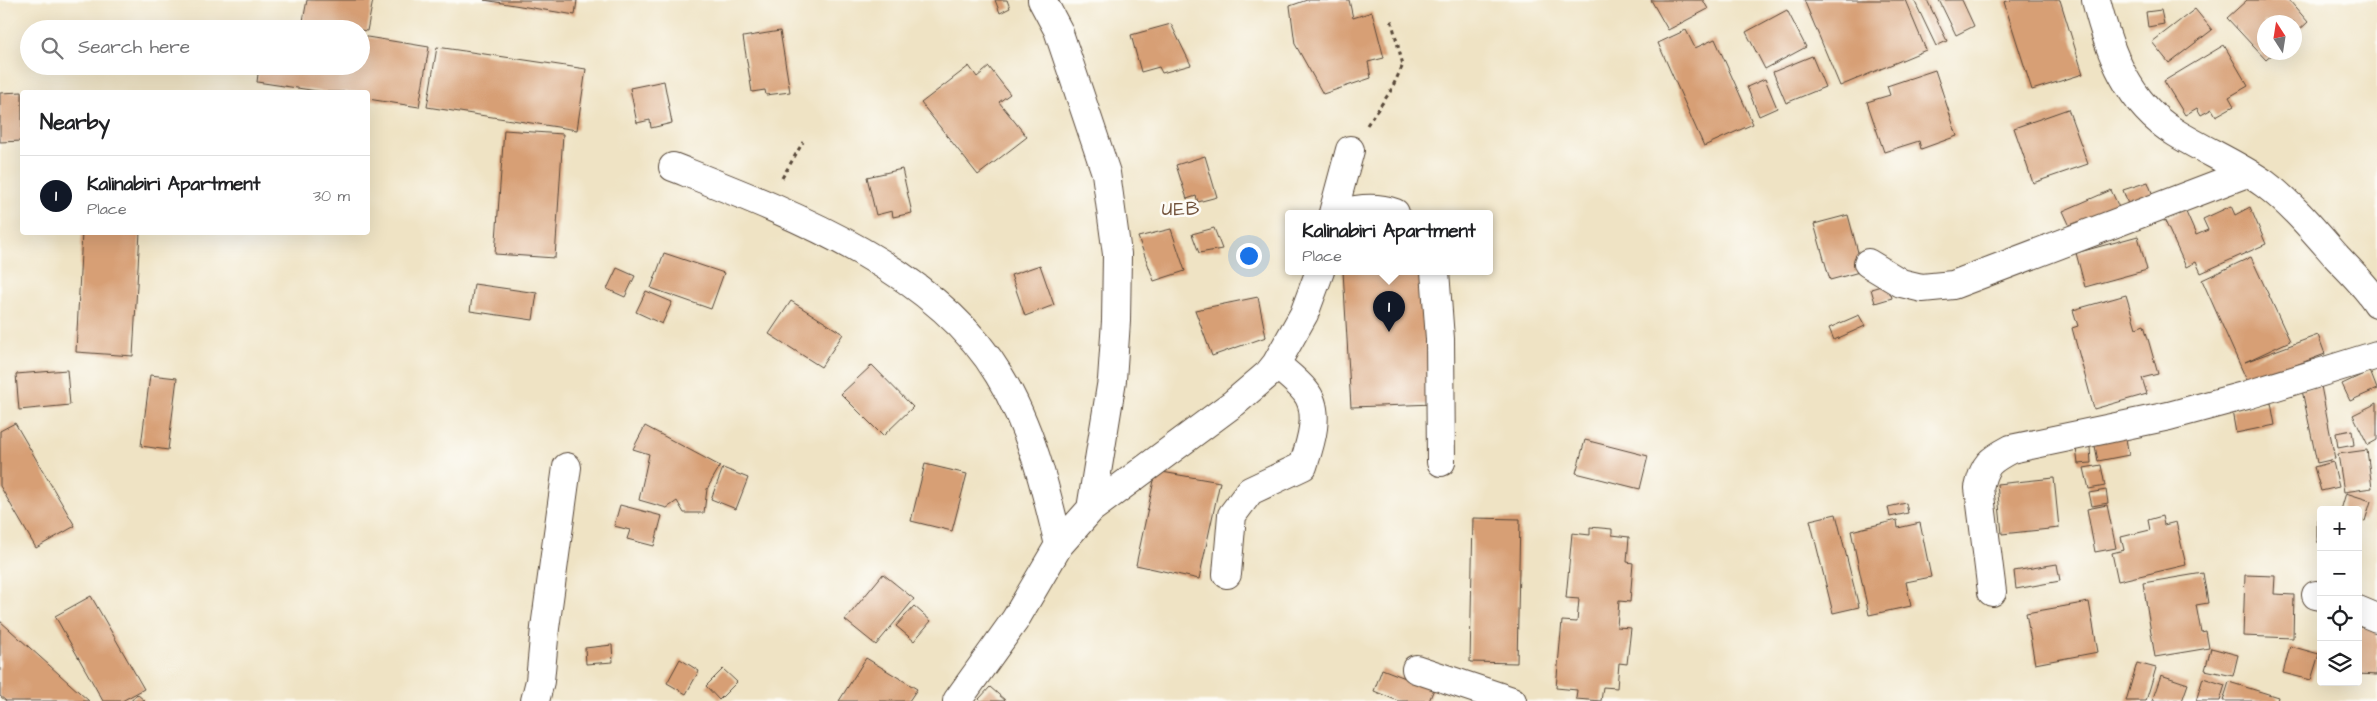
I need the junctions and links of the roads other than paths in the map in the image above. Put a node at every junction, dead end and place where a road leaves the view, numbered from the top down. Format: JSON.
{"nodes":[{"id":1,"x":1042,"y":0,"type":"edge"},
{"id":2,"x":2096,"y":0,"type":"edge"},
{"id":3,"x":1350,"y":150,"type":"road end"},
{"id":4,"x":673,"y":167,"type":"dead end"},
{"id":5,"x":2247,"y":172,"type":"junction"},
{"id":6,"x":1334,"y":210,"type":"edge"},
{"id":7,"x":1352,"y":210,"type":"edge"},
{"id":8,"x":1384,"y":210,"type":"edge"},
{"id":9,"x":1868,"y":263,"type":"dead end"},
{"id":10,"x":1319,"y":275,"type":"edge"},
{"id":11,"x":1435,"y":275,"type":"edge"},
{"id":12,"x":2377,"y":303,"type":"edge"},
{"id":13,"x":2377,"y":355,"type":"edge"},
{"id":14,"x":1276,"y":364,"type":"junction"},
{"id":15,"x":1441,"y":462,"type":"dead end"},
{"id":16,"x":567,"y":467,"type":"dead end"},
{"id":17,"x":1091,"y":509,"type":"junction"},
{"id":18,"x":1059,"y":545,"type":"junction"},
{"id":19,"x":1227,"y":574,"type":"dead end"},
{"id":20,"x":1992,"y":592,"type":"dead end"},
{"id":21,"x":2362,"y":612,"type":"edge"},
{"id":22,"x":2377,"y":618,"type":"edge"},
{"id":23,"x":1416,"y":669,"type":"dead end"},
{"id":24,"x":535,"y":701,"type":"edge"},
{"id":25,"x":957,"y":701,"type":"edge"},
{"id":26,"x":1512,"y":701,"type":"edge"}],
"edges":[{"from":1,"to":17,"type":"street"},
{"from":2,"to":5,"type":"street"},
{"from":3,"to":6,"type":"street"},
{"from":4,"to":18,"type":"street"},
{"from":5,"to":9,"type":"street"},
{"from":5,"to":12,"type":"street"},
{"from":7,"to":8,"type":"street"},
{"from":10,"to":14,"type":"street"},
{"from":11,"to":15,"type":"street"},
{"from":13,"to":20,"type":"street"},
{"from":14,"to":17,"type":"street"},
{"from":14,"to":19,"type":"street"},
{"from":16,"to":24,"type":"street"},
{"from":17,"to":18,"type":"street"},
{"from":18,"to":25,"type":"street"},
{"from":21,"to":22,"type":"street"},
{"from":23,"to":26,"type":"street"}]}
